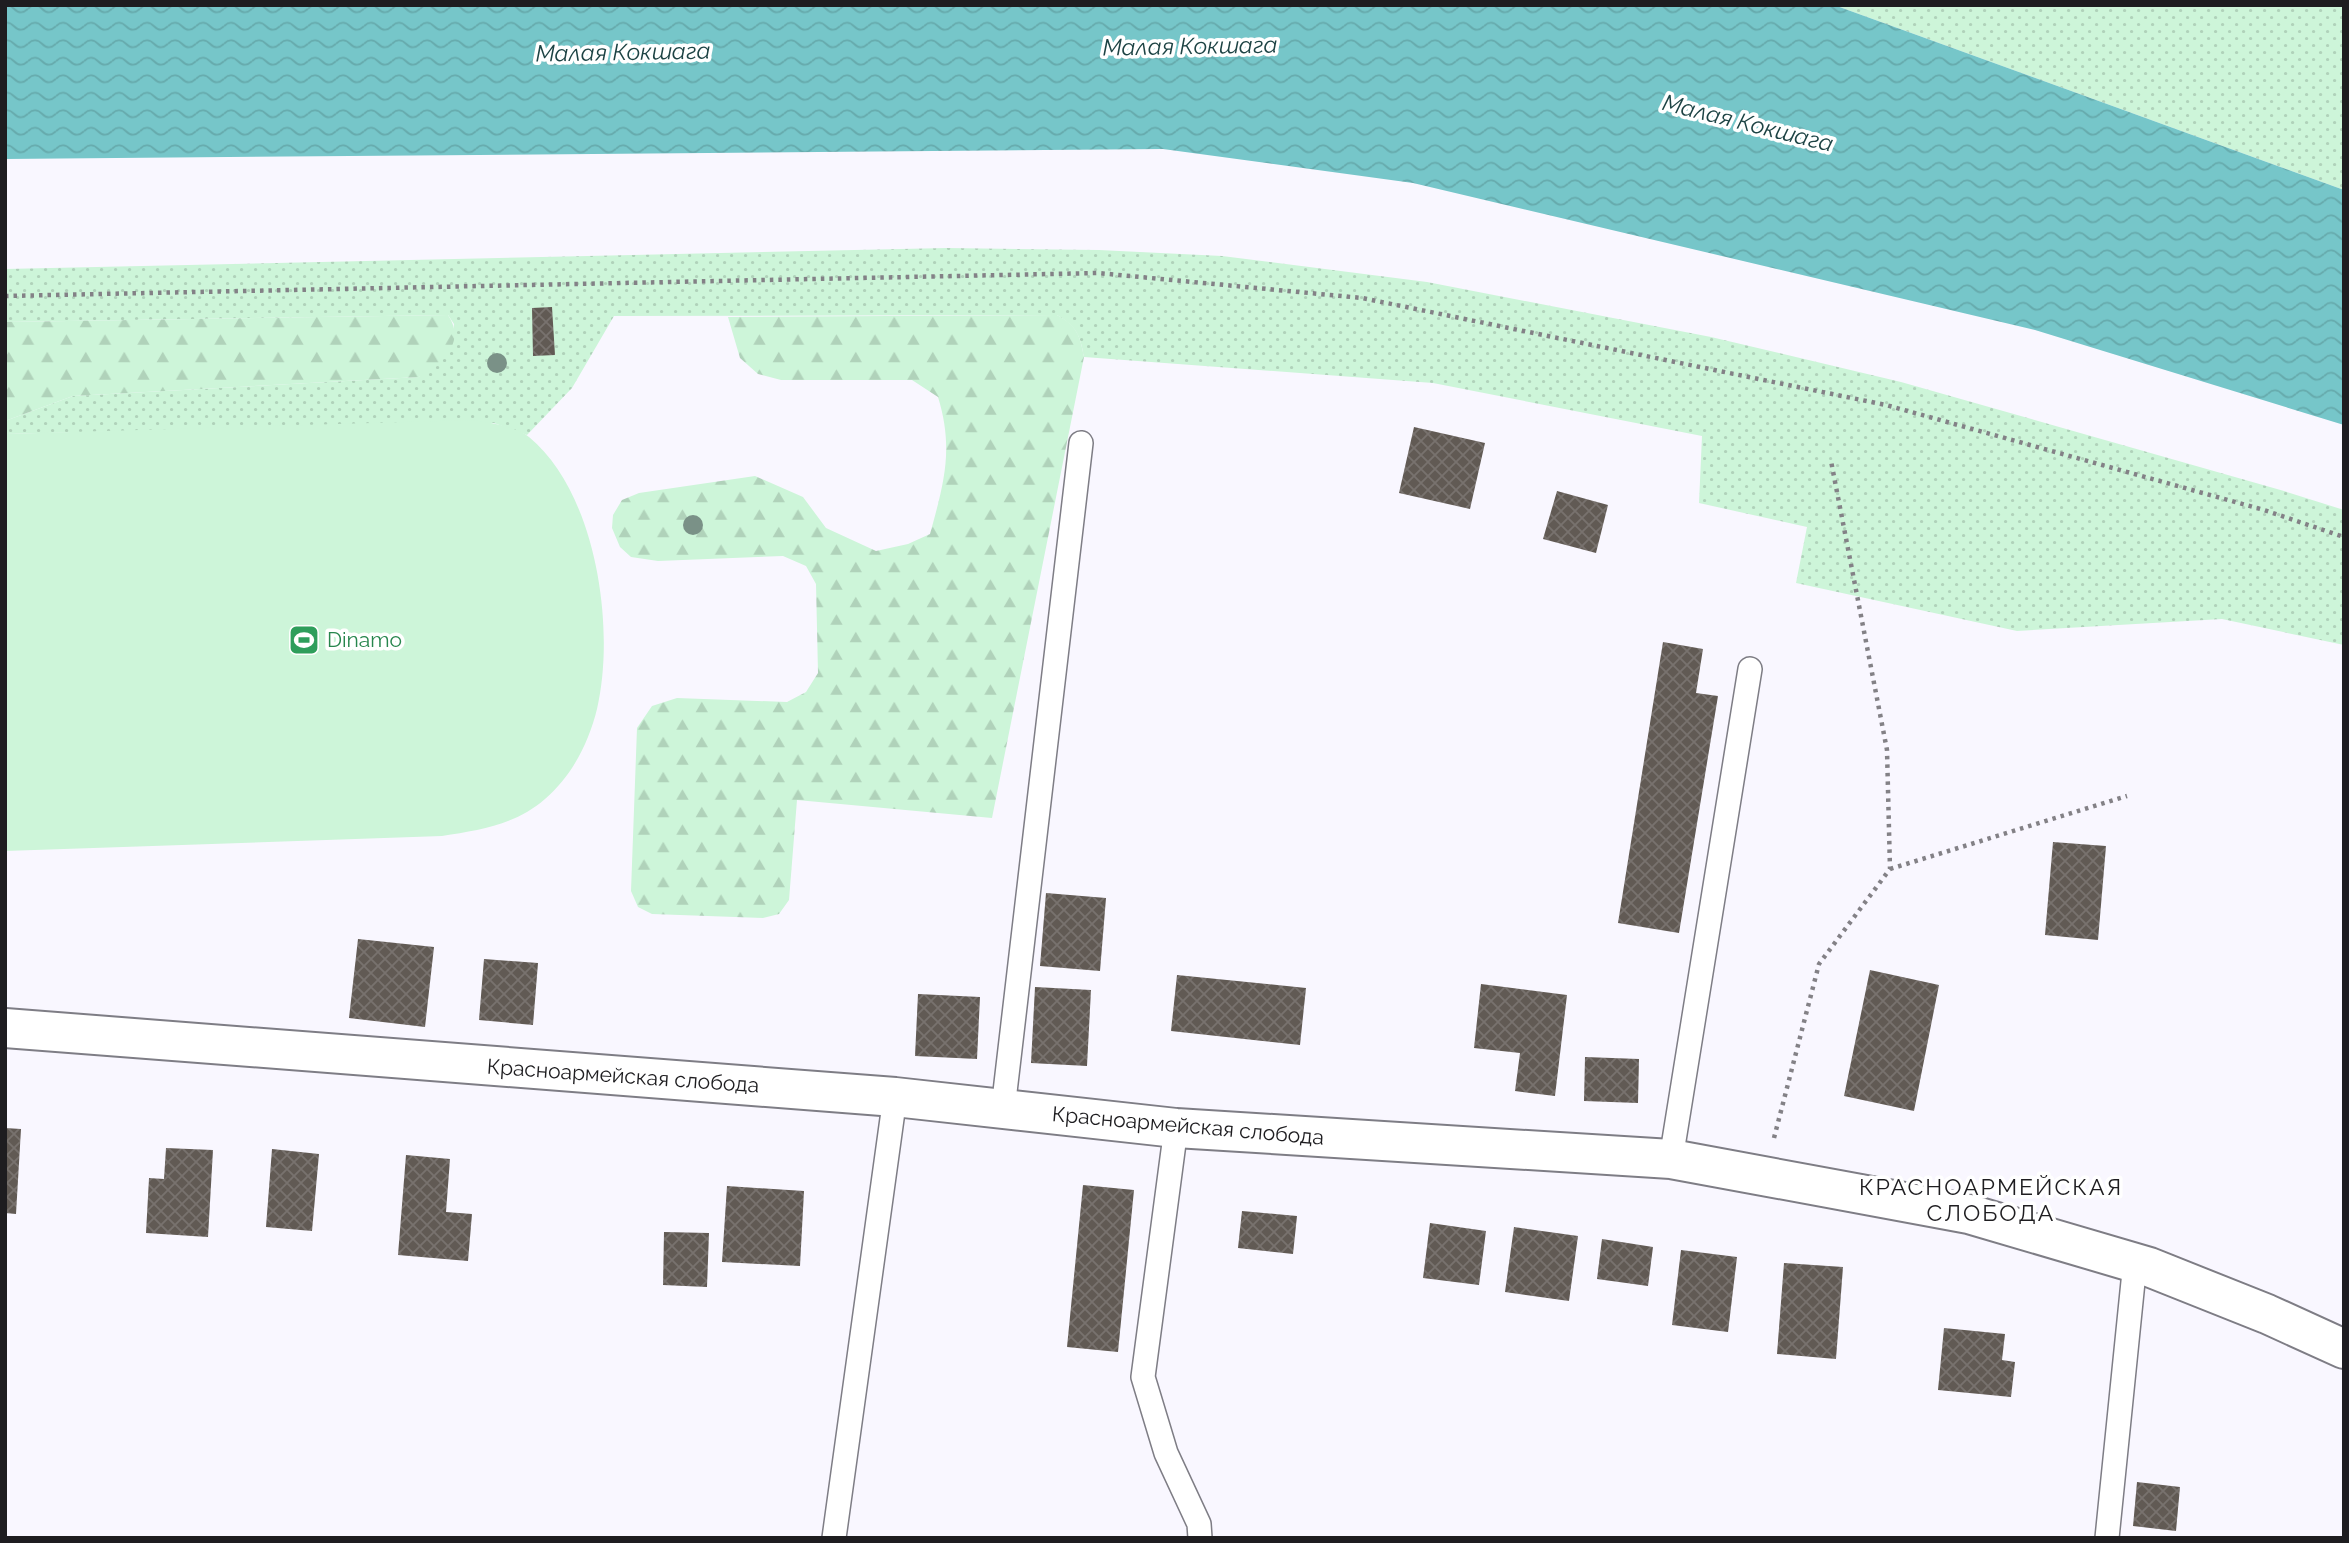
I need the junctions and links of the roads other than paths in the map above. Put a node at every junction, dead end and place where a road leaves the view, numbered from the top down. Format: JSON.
{"nodes":[{"id":1,"x":1081,"y":443,"type":"dead end"},
{"id":2,"x":1750,"y":669,"type":"dead end"},
{"id":3,"x":5,"y":1028,"type":"edge"},
{"id":4,"x":895,"y":1097,"type":"junction"},
{"id":5,"x":1003,"y":1109,"type":"junction"},
{"id":6,"x":1176,"y":1128,"type":"junction"},
{"id":7,"x":1671,"y":1159,"type":"junction"},
{"id":8,"x":2135,"y":1262,"type":"junction"},
{"id":9,"x":2344,"y":1349,"type":"edge"},
{"id":10,"x":834,"y":1538,"type":"edge"},
{"id":11,"x":1200,"y":1538,"type":"edge"},
{"id":12,"x":2107,"y":1538,"type":"edge"}],
"edges":[{"from":1,"to":5,"type":"lane"},
{"from":2,"to":7,"type":"lane"},
{"from":3,"to":4,"type":"street","name":"Красноармейская слобода"},
{"from":4,"to":5,"type":"street","name":"Красноармейская слобода"},
{"from":4,"to":10,"type":"lane"},
{"from":5,"to":6,"type":"street","name":"Красноармейская слобода"},
{"from":6,"to":7,"type":"street","name":"Красноармейская слобода"},
{"from":6,"to":11,"type":"lane"},
{"from":7,"to":8,"type":"street","name":"Красноармейская слобода"},
{"from":8,"to":9,"type":"street","name":"Красноармейская слобода"},
{"from":8,"to":12,"type":"lane"}]}
